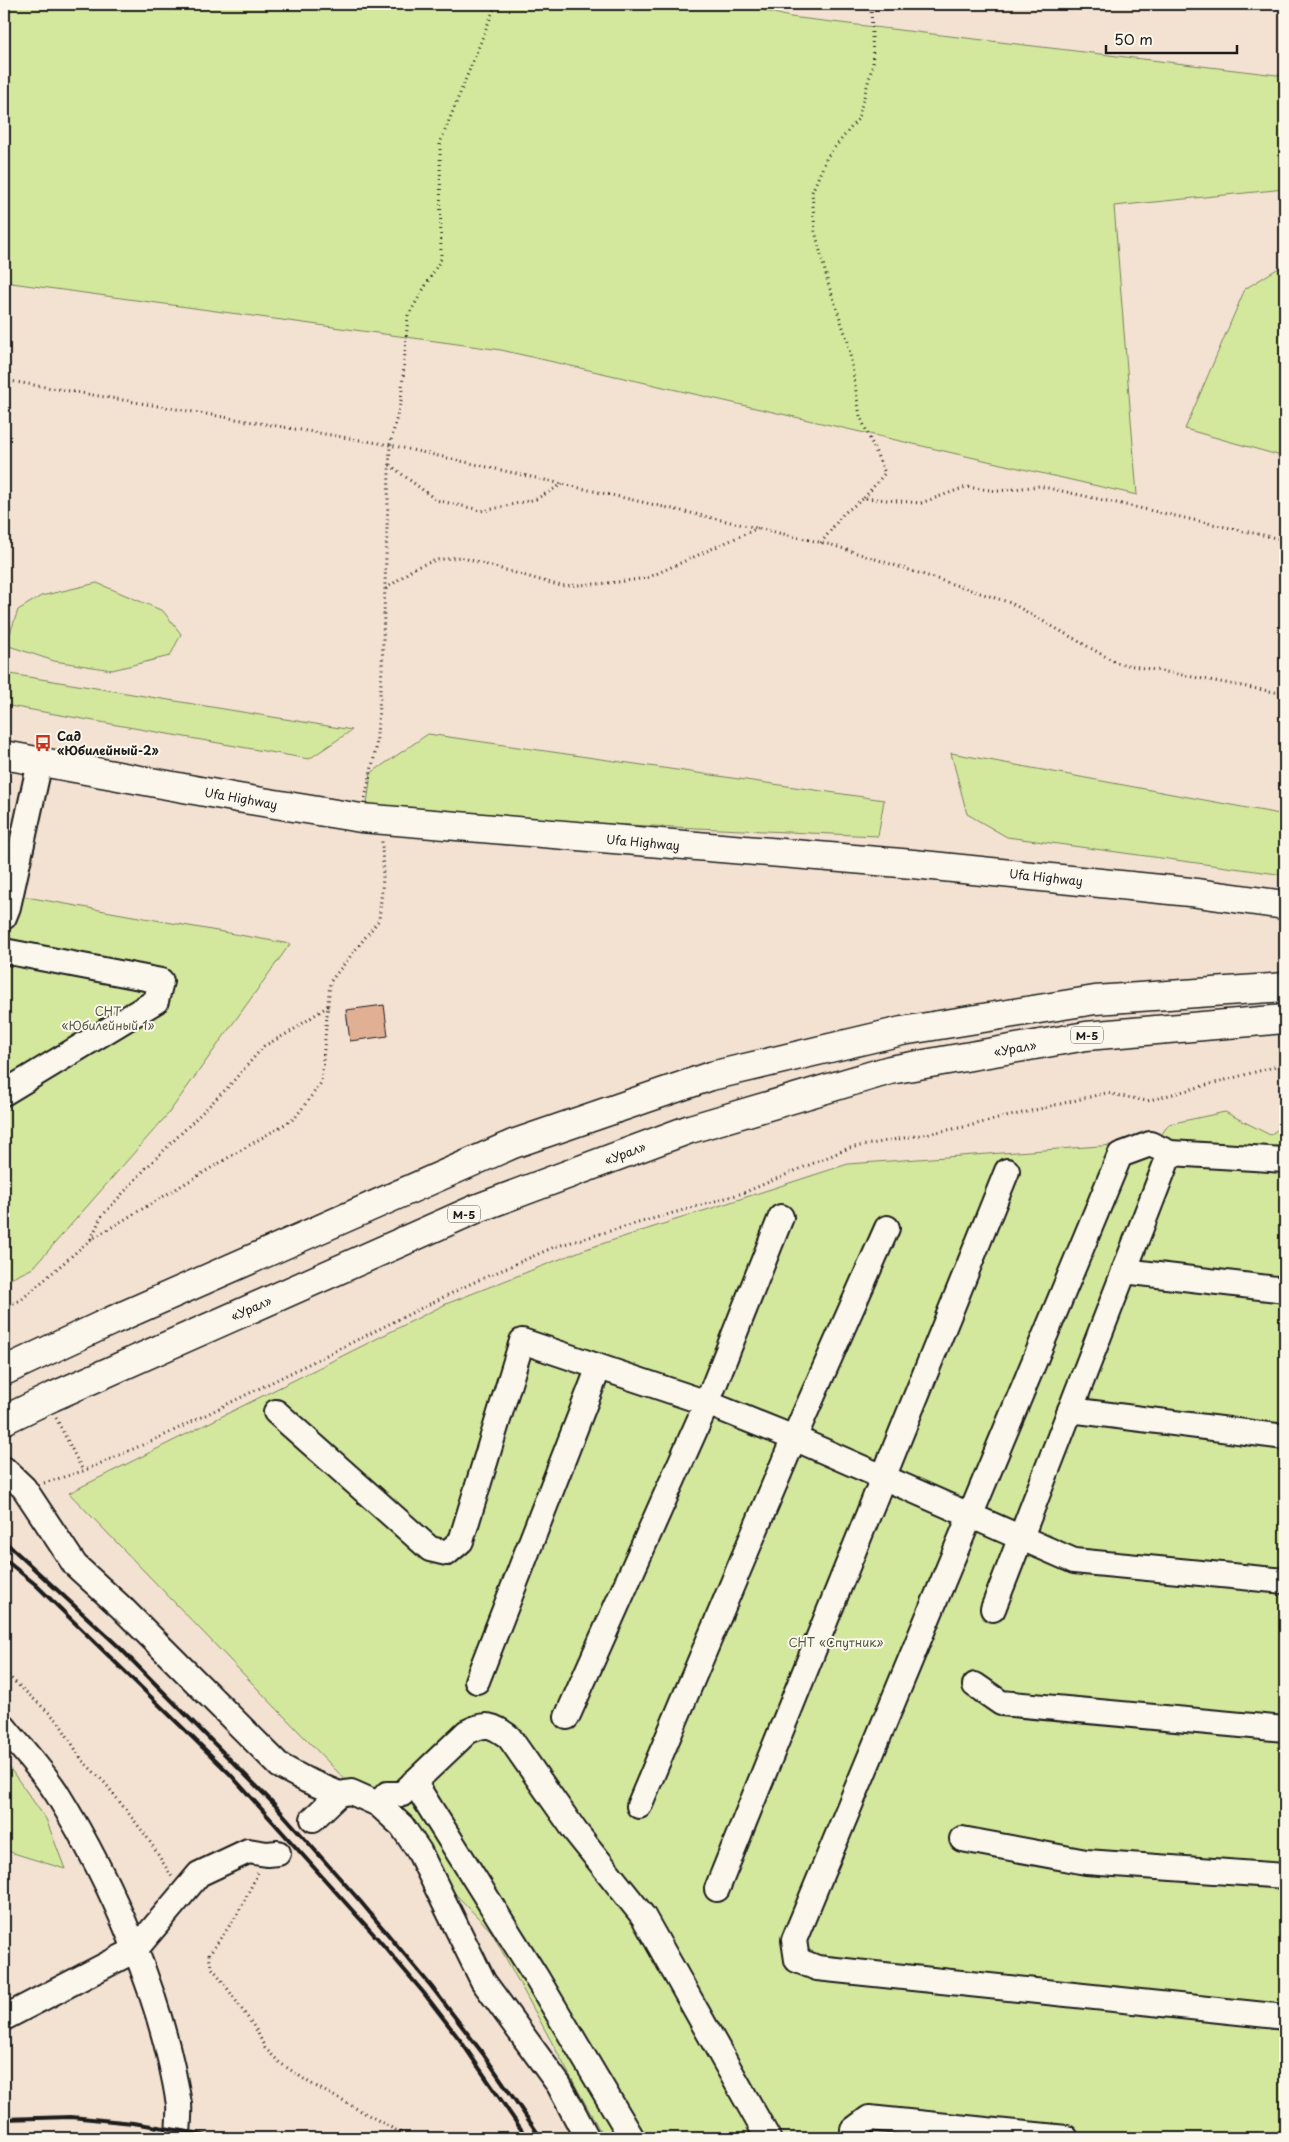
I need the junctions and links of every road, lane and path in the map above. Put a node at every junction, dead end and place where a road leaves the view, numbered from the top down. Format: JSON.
{"nodes":[{"id":1,"x":496,"y":4,"type":"edge"},
{"id":2,"x":871,"y":4,"type":"edge"},
{"id":3,"x":4,"y":380,"type":"edge"},
{"id":4,"x":390,"y":445,"type":"junction"},
{"id":5,"x":390,"y":465,"type":"junction"},
{"id":6,"x":563,"y":484,"type":"junction"},
{"id":7,"x":864,"y":498,"type":"junction"},
{"id":8,"x":758,"y":528,"type":"junction"},
{"id":9,"x":1285,"y":540,"type":"edge"},
{"id":10,"x":821,"y":543,"type":"junction"},
{"id":11,"x":385,"y":589,"type":"junction"},
{"id":12,"x":1285,"y":694,"type":"edge"},
{"id":13,"x":4,"y":755,"type":"edge"},
{"id":14,"x":40,"y":762,"type":"junction"},
{"id":15,"x":371,"y":819,"type":"junction"},
{"id":16,"x":1285,"y":905,"type":"edge"},
{"id":17,"x":4,"y":917,"type":"edge"},
{"id":18,"x":4,"y":951,"type":"edge"},
{"id":19,"x":1285,"y":987,"type":"edge"},
{"id":20,"x":328,"y":1005,"type":"junction"},
{"id":21,"x":1285,"y":1018,"type":"edge"},
{"id":22,"x":1285,"y":1064,"type":"edge"},
{"id":23,"x":4,"y":1093,"type":"edge"},
{"id":24,"x":1170,"y":1153,"type":"junction"},
{"id":25,"x":1285,"y":1160,"type":"edge"},
{"id":26,"x":1007,"y":1172,"type":"dead end"},
{"id":27,"x":781,"y":1217,"type":"dead end"},
{"id":28,"x":887,"y":1228,"type":"dead end"},
{"id":29,"x":90,"y":1240,"type":"junction"},
{"id":30,"x":1124,"y":1271,"type":"junction"},
{"id":31,"x":1285,"y":1290,"type":"edge"},
{"id":32,"x":4,"y":1307,"type":"edge"},
{"id":33,"x":599,"y":1367,"type":"junction"},
{"id":34,"x":4,"y":1371,"type":"edge"},
{"id":35,"x":707,"y":1403,"type":"junction"},
{"id":36,"x":54,"y":1407,"type":"junction"},
{"id":37,"x":1070,"y":1410,"type":"junction"},
{"id":38,"x":276,"y":1412,"type":"dead end"},
{"id":39,"x":4,"y":1420,"type":"edge"},
{"id":40,"x":1285,"y":1436,"type":"edge"},
{"id":41,"x":794,"y":1438,"type":"junction"},
{"id":42,"x":4,"y":1469,"type":"edge"},
{"id":43,"x":83,"y":1471,"type":"junction"},
{"id":44,"x":883,"y":1477,"type":"junction"},
{"id":45,"x":24,"y":1488,"type":"junction"},
{"id":46,"x":969,"y":1515,"type":"junction"},
{"id":47,"x":1022,"y":1537,"type":"junction"},
{"id":48,"x":1285,"y":1581,"type":"edge"},
{"id":49,"x":993,"y":1609,"type":"dead end"},
{"id":50,"x":4,"y":1672,"type":"edge"},
{"id":51,"x":477,"y":1681,"type":"dead end"},
{"id":52,"x":976,"y":1685,"type":"dead end"},
{"id":53,"x":567,"y":1717,"type":"dead end"},
{"id":54,"x":4,"y":1727,"type":"edge"},
{"id":55,"x":1285,"y":1729,"type":"edge"},
{"id":56,"x":414,"y":1782,"type":"junction"},
{"id":57,"x":339,"y":1794,"type":"junction"},
{"id":58,"x":378,"y":1804,"type":"junction"},
{"id":59,"x":639,"y":1806,"type":"dead end"},
{"id":60,"x":313,"y":1819,"type":"dead end"},
{"id":61,"x":962,"y":1839,"type":"dead end"},
{"id":62,"x":272,"y":1854,"type":"joint"},
{"id":63,"x":1285,"y":1876,"type":"edge"},
{"id":64,"x":717,"y":1889,"type":"dead end"},
{"id":65,"x":182,"y":1892,"type":"junction"},
{"id":66,"x":135,"y":1950,"type":"junction"},
{"id":67,"x":7,"y":2012,"type":"edge"},
{"id":68,"x":1285,"y":2017,"type":"edge"},
{"id":69,"x":853,"y":2130,"type":"dead end"},
{"id":70,"x":401,"y":2133,"type":"dead end"},
{"id":71,"x":178,"y":2138,"type":"edge"},
{"id":72,"x":587,"y":2138,"type":"edge"},
{"id":73,"x":632,"y":2138,"type":"edge"},
{"id":74,"x":768,"y":2138,"type":"edge"},
{"id":75,"x":1066,"y":2138,"type":"edge"}],
"edges":[{"from":1,"to":4,"type":"path"},
{"from":2,"to":7,"type":"path"},
{"from":3,"to":4,"type":"path"},
{"from":4,"to":5,"type":"path"},
{"from":4,"to":6,"type":"path"},
{"from":5,"to":6,"type":"path"},
{"from":5,"to":11,"type":"path"},
{"from":6,"to":8,"type":"path"},
{"from":7,"to":9,"type":"path"},
{"from":7,"to":10,"type":"path"},
{"from":8,"to":10,"type":"path"},
{"from":8,"to":11,"type":"path"},
{"from":10,"to":12,"type":"path"},
{"from":11,"to":15,"type":"path"},
{"from":13,"to":14,"type":"main road","name":"Ufa Highway"},
{"from":14,"to":15,"type":"main road","name":"Ufa Highway"},
{"from":14,"to":17,"type":"street"},
{"from":15,"to":16,"type":"main road","name":"Ufa Highway"},
{"from":15,"to":20,"type":"path"},
{"from":18,"to":23,"type":"street"},
{"from":19,"to":34,"type":"main road"},
{"from":20,"to":29,"type":"path"},
{"from":20,"to":29,"type":"path"},
{"from":21,"to":36,"type":"main road","name":"«Урал»","number":"М-5"},
{"from":22,"to":43,"type":"path"},
{"from":24,"to":25,"type":"street"},
{"from":24,"to":30,"type":"street"},
{"from":24,"to":46,"type":"street"},
{"from":26,"to":44,"type":"street"},
{"from":27,"to":35,"type":"street"},
{"from":28,"to":41,"type":"street"},
{"from":29,"to":32,"type":"path"},
{"from":30,"to":31,"type":"street"},
{"from":30,"to":37,"type":"street"},
{"from":33,"to":35,"type":"street"},
{"from":33,"to":38,"type":"street"},
{"from":33,"to":51,"type":"street"},
{"from":35,"to":41,"type":"street"},
{"from":35,"to":53,"type":"street"},
{"from":36,"to":39,"type":"main road","name":"«Урал»","number":"М-5"},
{"from":36,"to":43,"type":"path"},
{"from":37,"to":40,"type":"street"},
{"from":37,"to":47,"type":"street"},
{"from":41,"to":44,"type":"street"},
{"from":41,"to":59,"type":"street"},
{"from":42,"to":45,"type":"street"},
{"from":43,"to":45,"type":"path"},
{"from":44,"to":46,"type":"street"},
{"from":44,"to":64,"type":"street"},
{"from":45,"to":57,"type":"street"},
{"from":46,"to":47,"type":"street"},
{"from":46,"to":68,"type":"street"},
{"from":47,"to":48,"type":"street"},
{"from":47,"to":49,"type":"street"},
{"from":50,"to":65,"type":"path"},
{"from":52,"to":55,"type":"street"},
{"from":54,"to":66,"type":"street"},
{"from":56,"to":58,"type":"street"},
{"from":56,"to":73,"type":"street"},
{"from":56,"to":74,"type":"street"},
{"from":57,"to":58,"type":"street"},
{"from":57,"to":60,"type":"street"},
{"from":58,"to":72,"type":"street"},
{"from":61,"to":63,"type":"street"},
{"from":62,"to":65,"type":"street"},
{"from":62,"to":70,"type":"path"},
{"from":65,"to":66,"type":"street"},
{"from":66,"to":67,"type":"street"},
{"from":66,"to":71,"type":"street"},
{"from":69,"to":75,"type":"street"}]}
